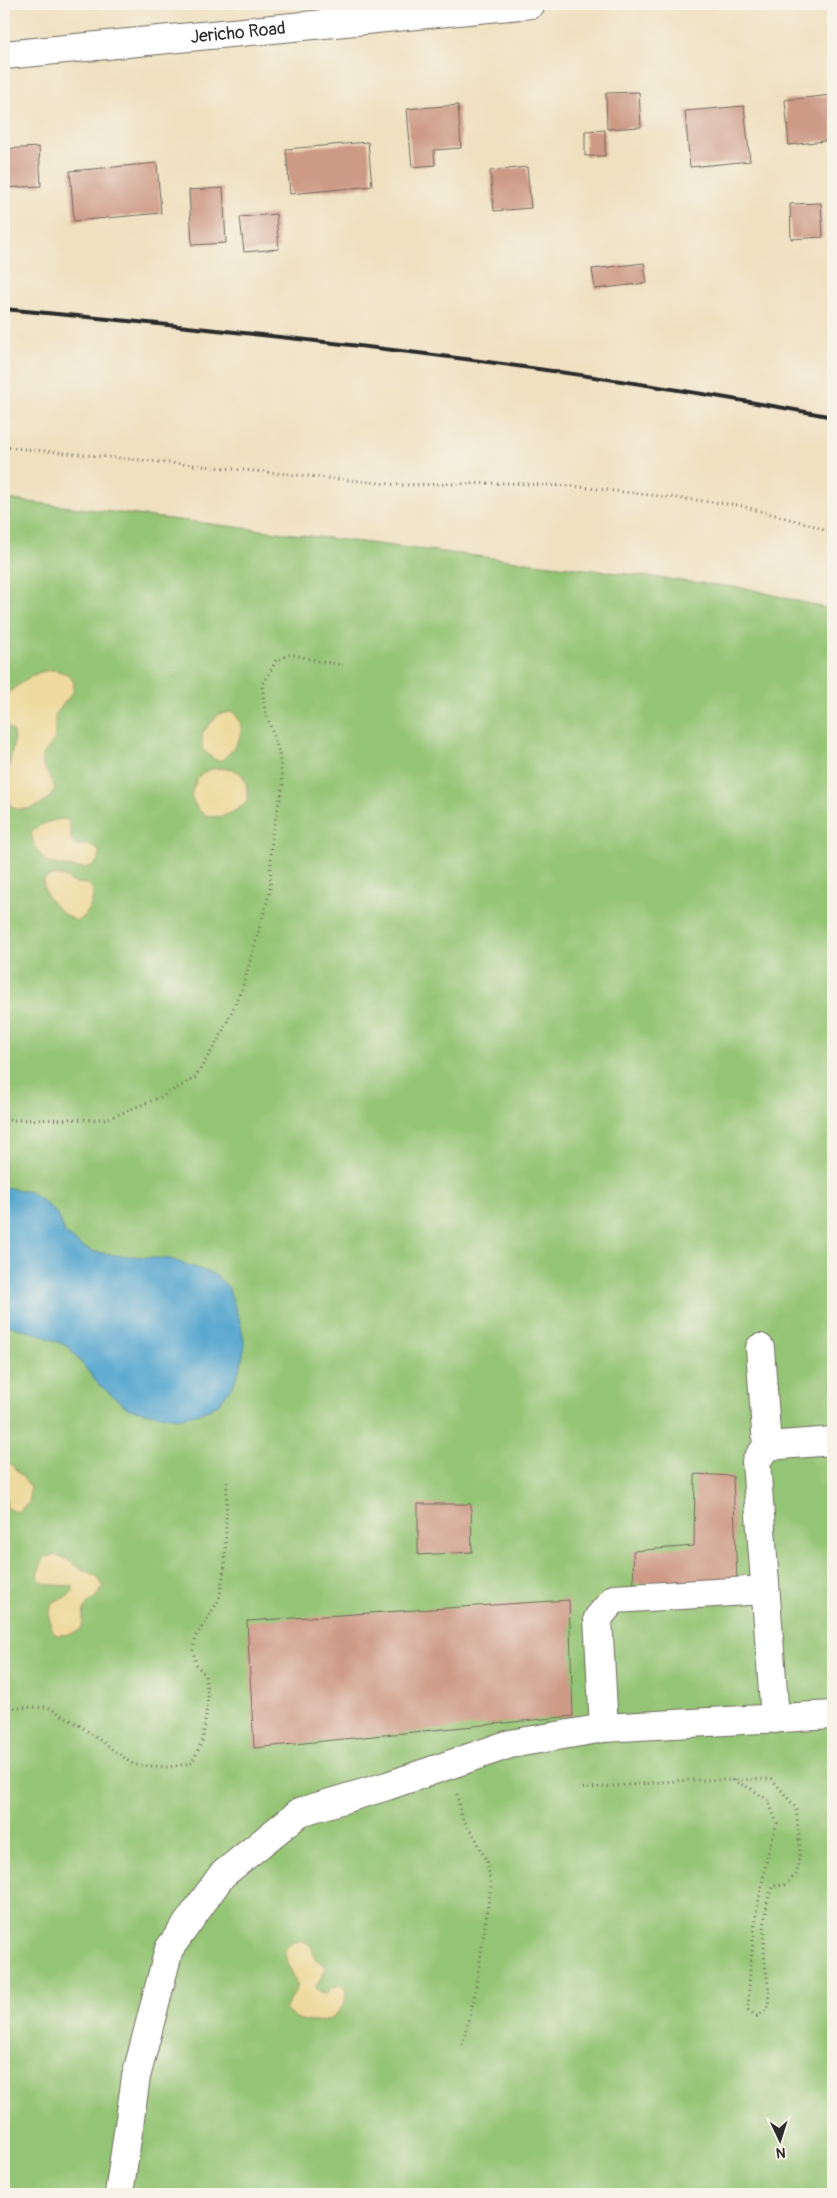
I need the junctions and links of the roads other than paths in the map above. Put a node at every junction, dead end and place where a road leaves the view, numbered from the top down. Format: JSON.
{"nodes":[{"id":1,"x":531,"y":4,"type":"edge"},
{"id":2,"x":4,"y":55,"type":"edge"},
{"id":3,"x":760,"y":1348,"type":"dead end"},
{"id":4,"x":833,"y":1441,"type":"edge"},
{"id":5,"x":767,"y":1446,"type":"junction"},
{"id":6,"x":765,"y":1590,"type":"junction"},
{"id":7,"x":833,"y":1715,"type":"edge"},
{"id":8,"x":775,"y":1718,"type":"junction"},
{"id":9,"x":604,"y":1728,"type":"junction"},
{"id":10,"x":119,"y":2194,"type":"edge"}],
"edges":[{"from":1,"to":2,"type":"main road","name":"Jericho Road"},
{"from":3,"to":5,"type":"main road"},
{"from":4,"to":5,"type":"main road"},
{"from":5,"to":6,"type":"main road"},
{"from":6,"to":8,"type":"main road"},
{"from":6,"to":9,"type":"main road"},
{"from":7,"to":8,"type":"main road"},
{"from":8,"to":9,"type":"main road"},
{"from":9,"to":10,"type":"main road"}]}
